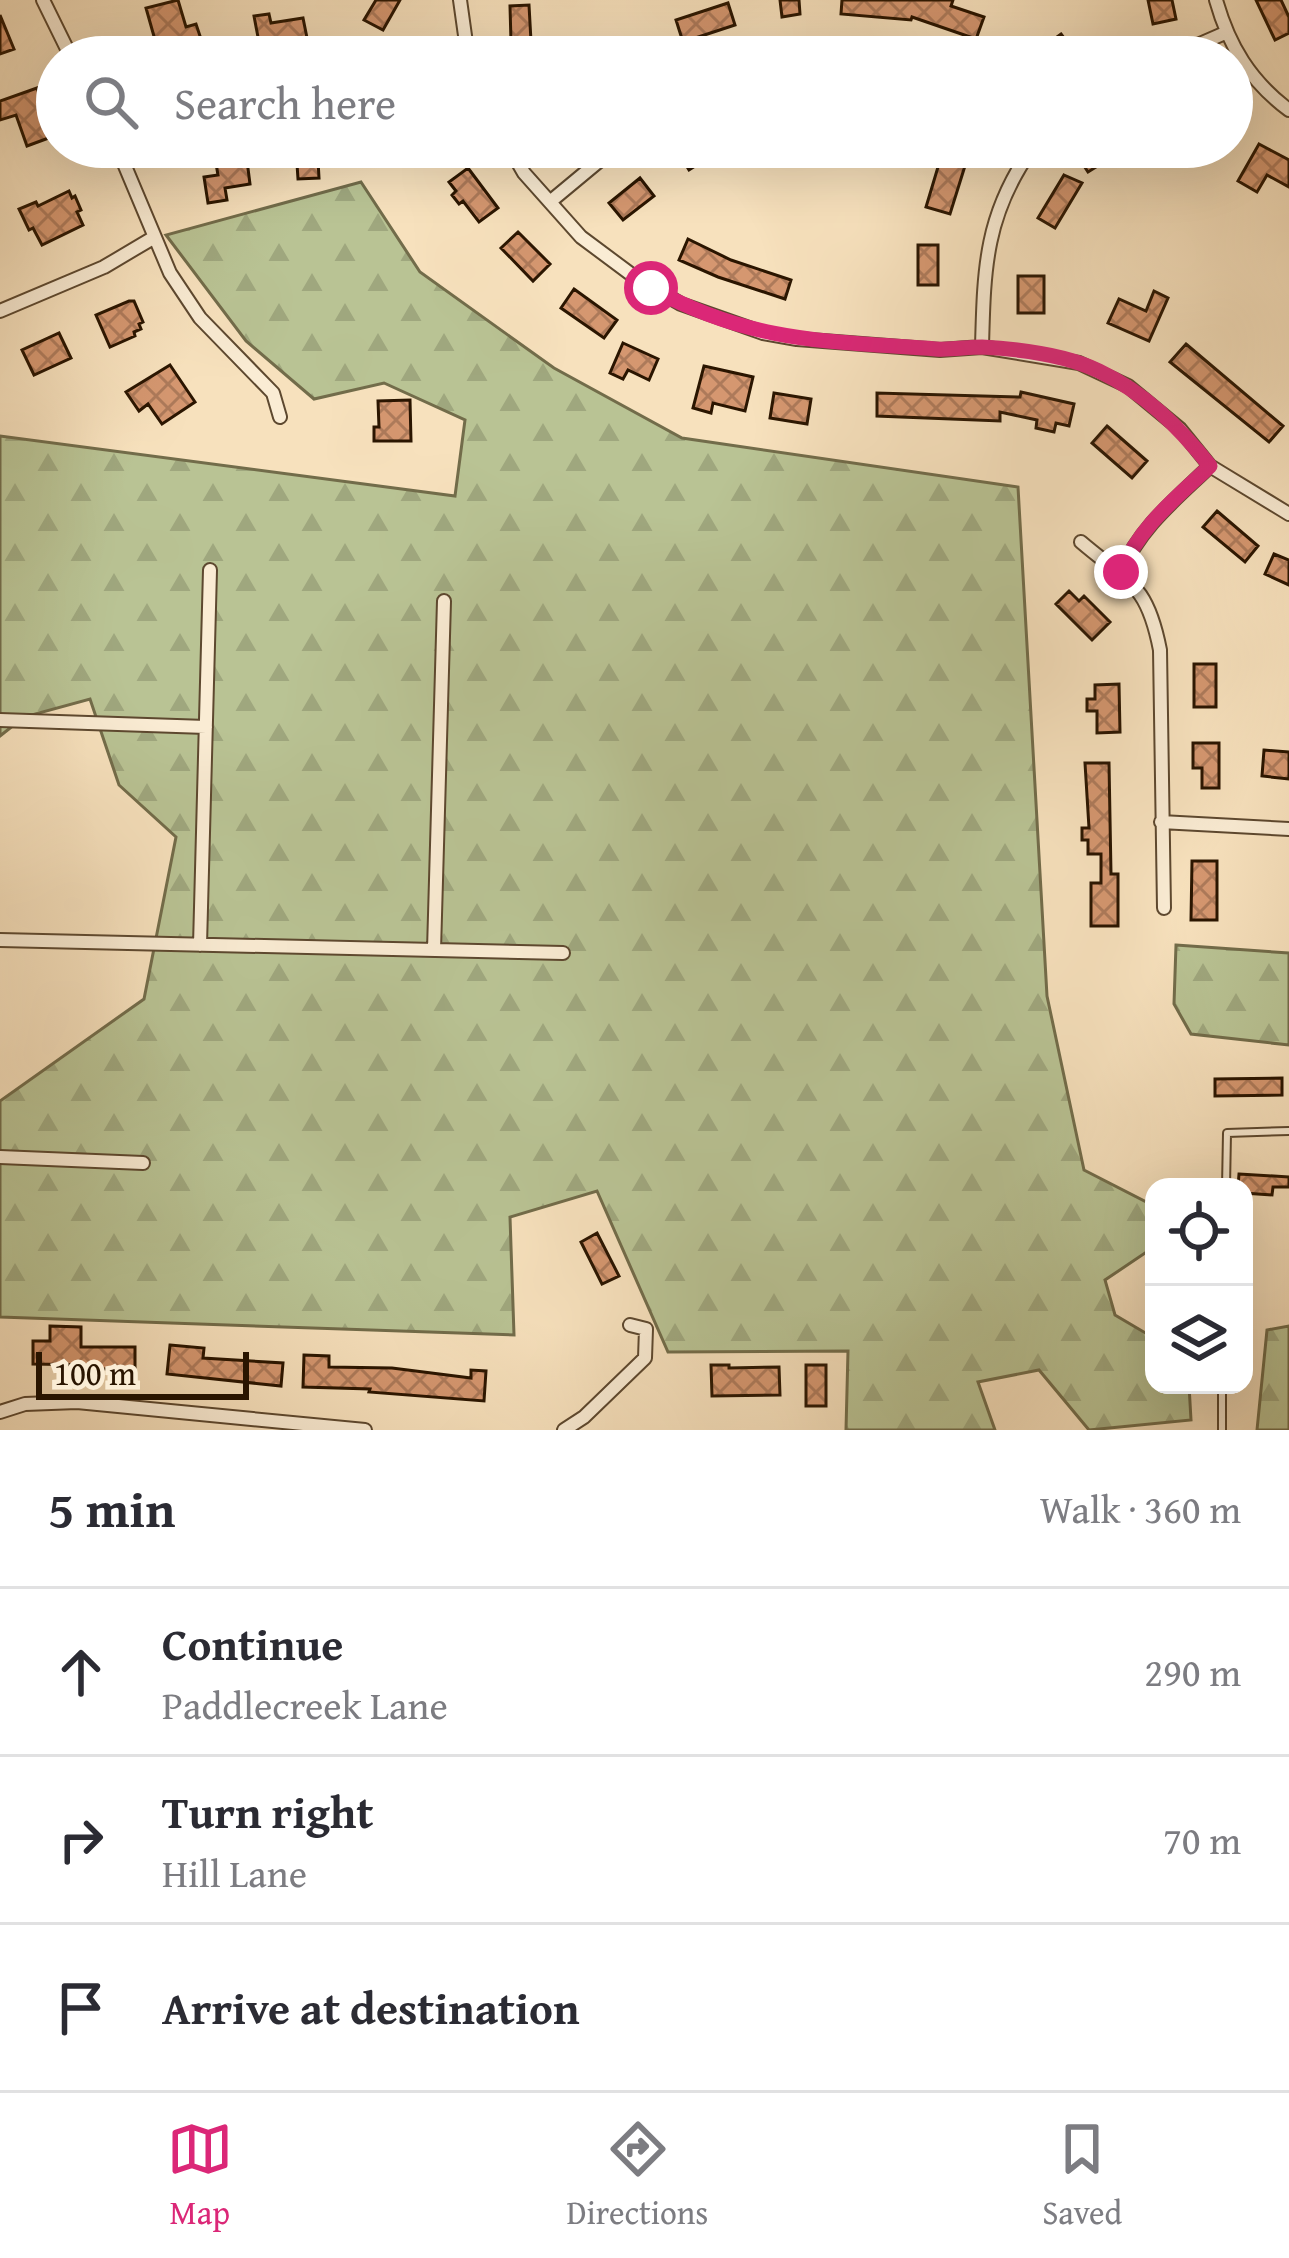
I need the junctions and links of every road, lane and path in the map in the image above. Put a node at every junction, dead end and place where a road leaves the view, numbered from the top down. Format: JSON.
{"nodes":[{"id":1,"x":43,"y":0,"type":"edge"},
{"id":2,"x":460,"y":0,"type":"edge"},
{"id":3,"x":1216,"y":0,"type":"edge"},
{"id":4,"x":1225,"y":33,"type":"junction"},
{"id":5,"x":61,"y":36,"type":"edge"},
{"id":6,"x":464,"y":36,"type":"edge"},
{"id":7,"x":1218,"y":36,"type":"edge"},
{"id":8,"x":1227,"y":36,"type":"edge"},
{"id":9,"x":1253,"y":75,"type":"edge"},
{"id":10,"x":1289,"y":110,"type":"edge"},
{"id":11,"x":125,"y":168,"type":"edge"},
{"id":12,"x":522,"y":168,"type":"edge"},
{"id":13,"x":591,"y":168,"type":"edge"},
{"id":14,"x":1019,"y":168,"type":"edge"},
{"id":15,"x":551,"y":201,"type":"junction"},
{"id":16,"x":153,"y":238,"type":"junction"},
{"id":17,"x":0,"y":311,"type":"edge"},
{"id":18,"x":982,"y":347,"type":"junction"},
{"id":19,"x":280,"y":417,"type":"dead end"},
{"id":20,"x":1210,"y":466,"type":"junction"},
{"id":21,"x":1289,"y":514,"type":"edge"},
{"id":22,"x":1081,"y":542,"type":"dead end"},
{"id":23,"x":210,"y":570,"type":"dead end"},
{"id":24,"x":1121,"y":572,"type":"junction"},
{"id":25,"x":444,"y":601,"type":"dead end"},
{"id":26,"x":0,"y":720,"type":"edge"},
{"id":27,"x":206,"y":727,"type":"junction"},
{"id":28,"x":1161,"y":822,"type":"junction"},
{"id":29,"x":1289,"y":829,"type":"edge"},
{"id":30,"x":1164,"y":908,"type":"dead end"},
{"id":31,"x":0,"y":940,"type":"edge"},
{"id":32,"x":200,"y":945,"type":"junction"},
{"id":33,"x":434,"y":950,"type":"junction"},
{"id":34,"x":563,"y":953,"type":"dead end"},
{"id":35,"x":1289,"y":1131,"type":"edge"},
{"id":36,"x":0,"y":1156,"type":"edge"},
{"id":37,"x":143,"y":1163,"type":"dead end"},
{"id":38,"x":1226,"y":1178,"type":"edge"},
{"id":39,"x":630,"y":1325,"type":"dead end"},
{"id":40,"x":1222,"y":1394,"type":"edge"},
{"id":41,"x":0,"y":1412,"type":"edge"},
{"id":42,"x":365,"y":1430,"type":"edge"},
{"id":43,"x":564,"y":1430,"type":"edge"},
{"id":44,"x":1222,"y":1430,"type":"edge"}],
"edges":[{"from":1,"to":5,"type":"street"},
{"from":2,"to":6,"type":"street"},
{"from":3,"to":4,"type":"street"},
{"from":4,"to":7,"type":"street"},
{"from":4,"to":8,"type":"street"},
{"from":9,"to":10,"type":"street"},
{"from":11,"to":16,"type":"street"},
{"from":12,"to":15,"type":"street"},
{"from":13,"to":15,"type":"street"},
{"from":14,"to":18,"type":"street"},
{"from":15,"to":18,"type":"street"},
{"from":16,"to":17,"type":"street"},
{"from":16,"to":19,"type":"street"},
{"from":18,"to":20,"type":"street"},
{"from":20,"to":21,"type":"street"},
{"from":20,"to":24,"type":"street"},
{"from":22,"to":24,"type":"street"},
{"from":23,"to":27,"type":"street"},
{"from":24,"to":28,"type":"street"},
{"from":25,"to":33,"type":"street"},
{"from":26,"to":27,"type":"street"},
{"from":27,"to":32,"type":"street"},
{"from":28,"to":29,"type":"street"},
{"from":28,"to":30,"type":"street"},
{"from":31,"to":32,"type":"street"},
{"from":32,"to":33,"type":"street"},
{"from":33,"to":34,"type":"street"},
{"from":35,"to":38,"type":"lane"},
{"from":36,"to":37,"type":"street"},
{"from":39,"to":43,"type":"street"},
{"from":40,"to":44,"type":"lane"},
{"from":41,"to":42,"type":"street"}]}
